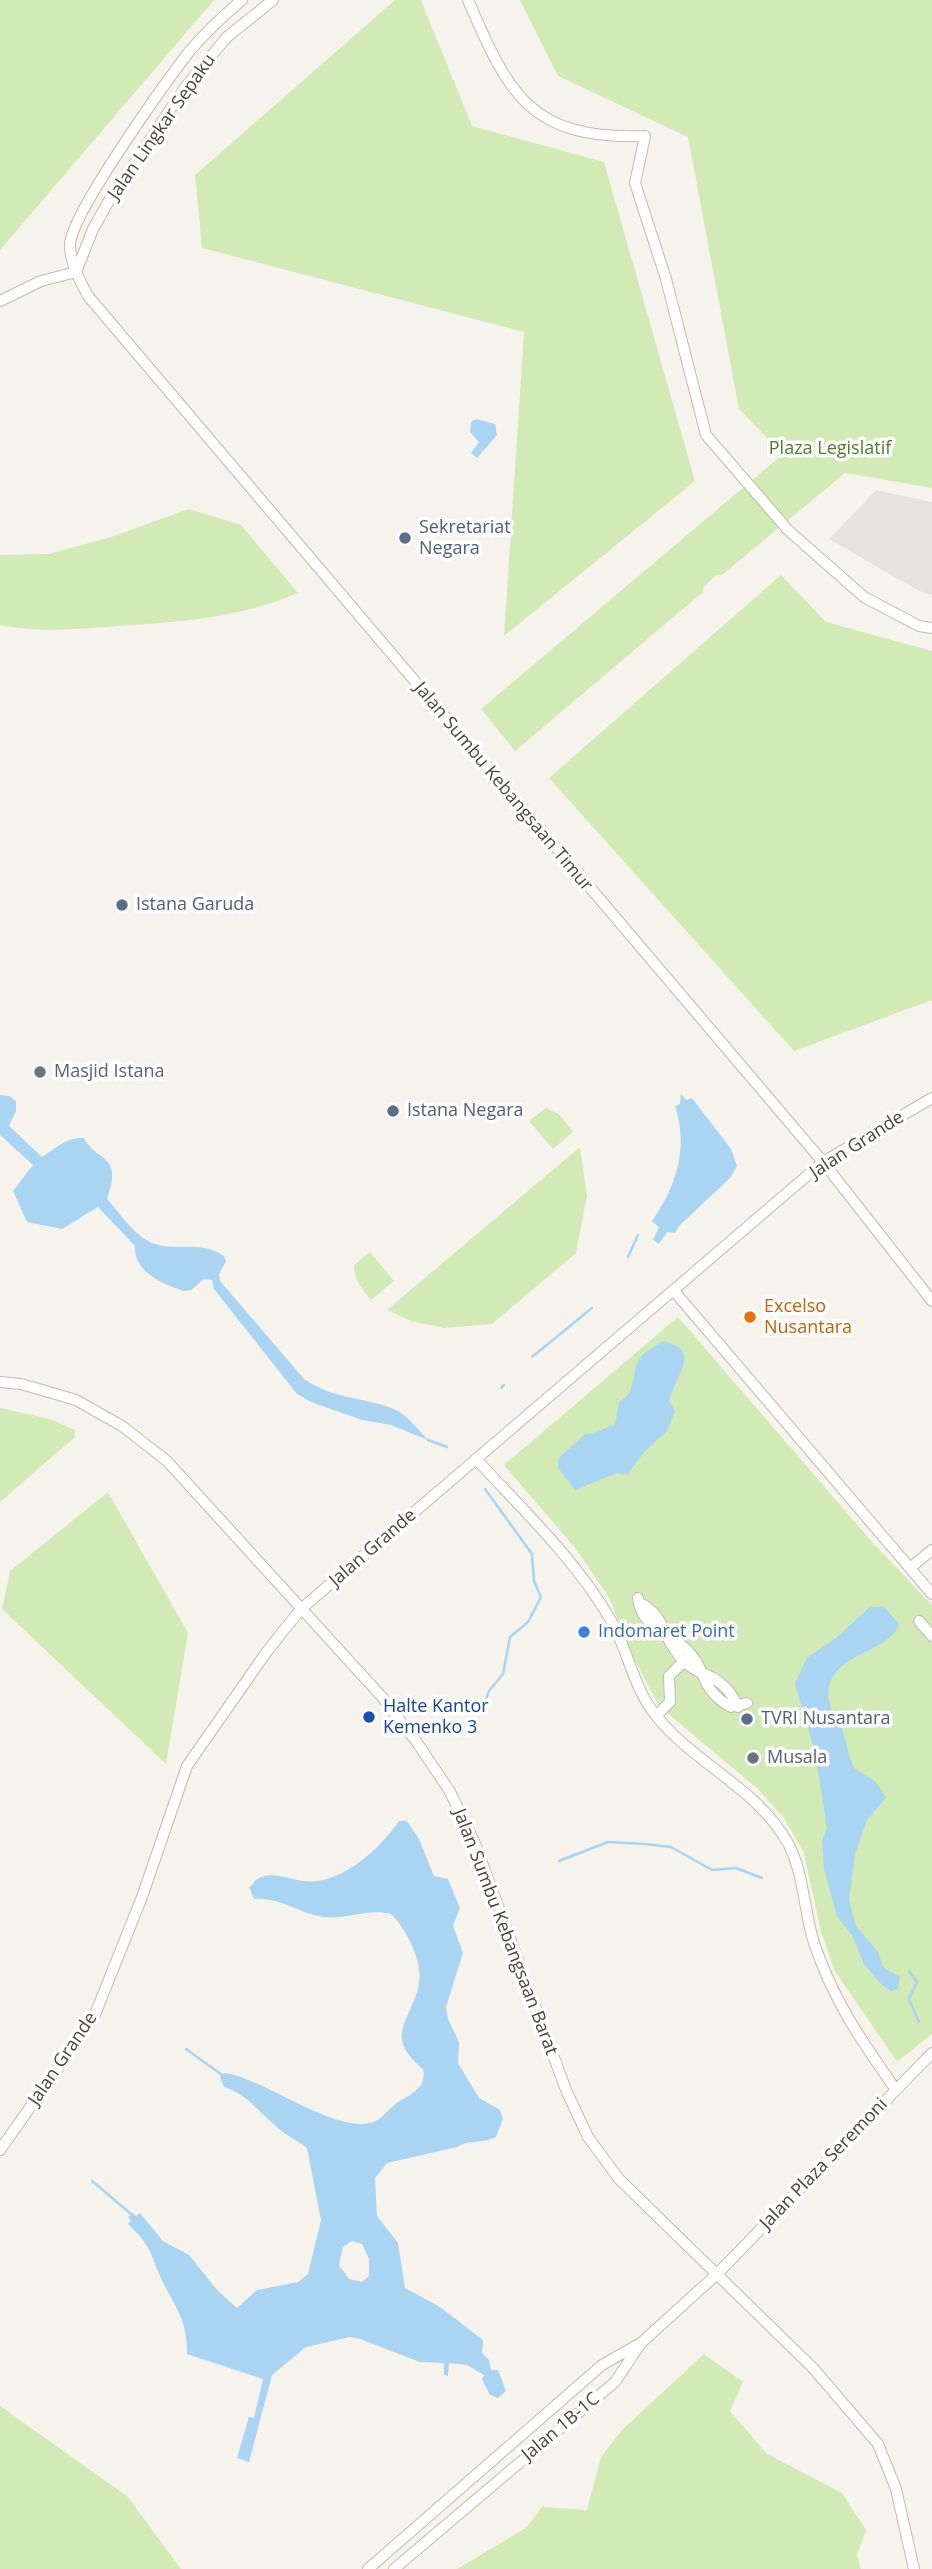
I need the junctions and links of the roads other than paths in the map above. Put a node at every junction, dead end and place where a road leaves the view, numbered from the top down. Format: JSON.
{"nodes":[{"id":1,"x":242,"y":0,"type":"edge"},
{"id":2,"x":273,"y":0,"type":"edge"},
{"id":3,"x":468,"y":0,"type":"edge"},
{"id":4,"x":76,"y":272,"type":"junction"},
{"id":5,"x":0,"y":301,"type":"edge"},
{"id":6,"x":932,"y":628,"type":"edge"},
{"id":7,"x":932,"y":1098,"type":"edge"},
{"id":8,"x":823,"y":1163,"type":"junction"},
{"id":9,"x":674,"y":1291,"type":"junction"},
{"id":10,"x":932,"y":1301,"type":"edge"},
{"id":11,"x":0,"y":1382,"type":"edge"},
{"id":12,"x":476,"y":1459,"type":"junction"},
{"id":13,"x":932,"y":1550,"type":"edge"},
{"id":14,"x":911,"y":1567,"type":"junction"},
{"id":15,"x":932,"y":1594,"type":"edge"},
{"id":16,"x":639,"y":1600,"type":"dead end"},
{"id":17,"x":301,"y":1609,"type":"junction"},
{"id":18,"x":919,"y":1621,"type":"dead end"},
{"id":19,"x":666,"y":1635,"type":"junction"},
{"id":20,"x":932,"y":1636,"type":"edge"},
{"id":21,"x":682,"y":1662,"type":"junction"},
{"id":22,"x":702,"y":1673,"type":"junction"},
{"id":23,"x":743,"y":1705,"type":"dead end"},
{"id":24,"x":656,"y":1716,"type":"junction"},
{"id":25,"x":932,"y":2053,"type":"edge"},
{"id":26,"x":896,"y":2090,"type":"junction"},
{"id":27,"x":0,"y":2150,"type":"edge"},
{"id":28,"x":717,"y":2274,"type":"junction"},
{"id":29,"x":641,"y":2343,"type":"junction"},
{"id":30,"x":368,"y":2569,"type":"edge"},
{"id":31,"x":394,"y":2569,"type":"edge"},
{"id":32,"x":914,"y":2569,"type":"edge"}],
"edges":[{"from":1,"to":4,"type":"street","name":"Jalan Lingkar Sepaku"},
{"from":2,"to":4,"type":"street","name":"Jalan Lingkar Sepaku"},
{"from":3,"to":6,"type":"street"},
{"from":4,"to":5,"type":"street"},
{"from":4,"to":8,"type":"street","name":"Jalan Sumbu Kebangsaan Timur"},
{"from":7,"to":8,"type":"street","name":"Jalan Grande"},
{"from":8,"to":9,"type":"street","name":"Jalan Grande"},
{"from":8,"to":10,"type":"street","name":"Jalan Sumbu Kebangsaan Timur"},
{"from":9,"to":12,"type":"street","name":"Jalan Grande"},
{"from":9,"to":14,"type":"street"},
{"from":11,"to":17,"type":"street","name":"Jalan Sumbu Kebangsaan Barat"},
{"from":12,"to":17,"type":"street","name":"Jalan Grande"},
{"from":12,"to":24,"type":"street"},
{"from":13,"to":14,"type":"street"},
{"from":14,"to":15,"type":"street"},
{"from":16,"to":19,"type":"street"},
{"from":17,"to":27,"type":"street","name":"Jalan Grande"},
{"from":17,"to":28,"type":"street","name":"Jalan Sumbu Kebangsaan Barat"},
{"from":18,"to":20,"type":"street"},
{"from":19,"to":21,"type":"street"},
{"from":19,"to":22,"type":"street"},
{"from":21,"to":22,"type":"street"},
{"from":21,"to":24,"type":"street"},
{"from":22,"to":23,"type":"street"},
{"from":24,"to":26,"type":"street"},
{"from":25,"to":26,"type":"street","name":"Jalan Plaza Seremoni"},
{"from":26,"to":28,"type":"street","name":"Jalan Plaza Seremoni"},
{"from":28,"to":29,"type":"street","name":"Jalan 1B-1C"},
{"from":28,"to":32,"type":"street","name":"Jalan Sumbu Kebangsaan Barat"},
{"from":29,"to":30,"type":"street"},
{"from":29,"to":31,"type":"street","name":"Jalan 1B-1C"}]}
